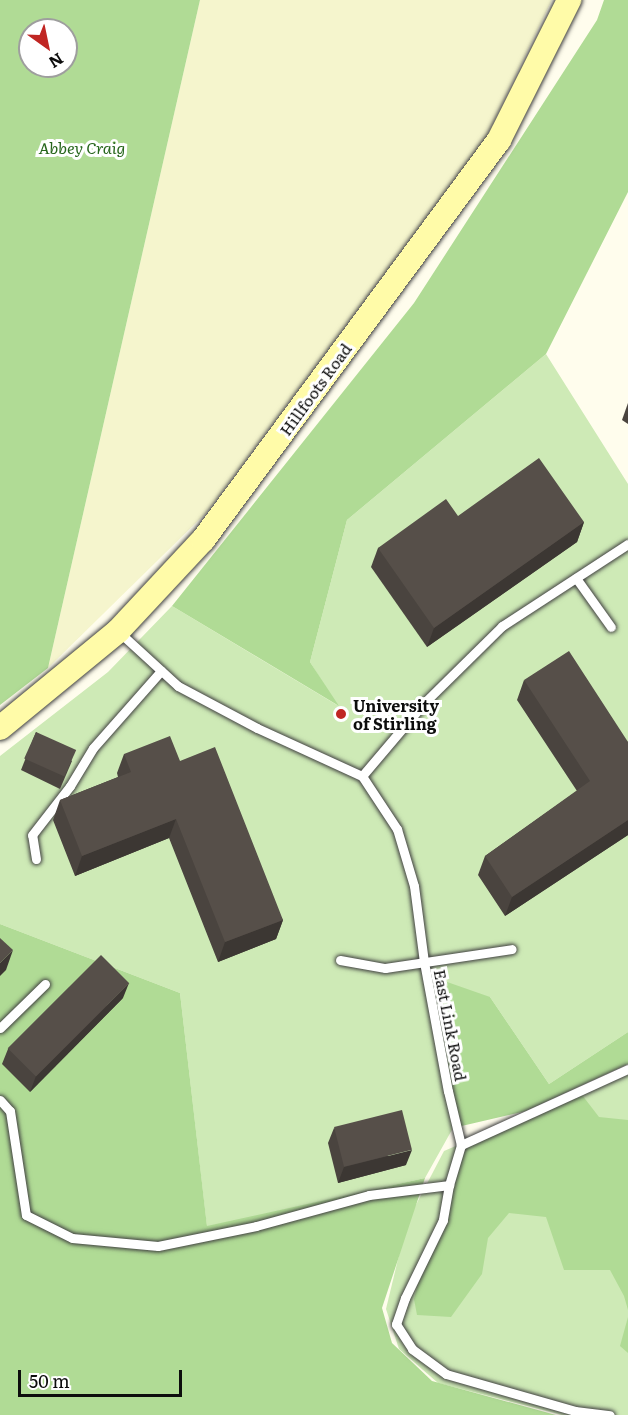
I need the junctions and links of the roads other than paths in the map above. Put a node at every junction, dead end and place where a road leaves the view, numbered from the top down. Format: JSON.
{"nodes":[{"id":1,"x":569,"y":0,"type":"edge"},
{"id":2,"x":628,"y":544,"type":"edge"},
{"id":3,"x":576,"y":578,"type":"junction"},
{"id":4,"x":611,"y":627,"type":"dead end"},
{"id":5,"x":118,"y":631,"type":"junction"},
{"id":6,"x":161,"y":671,"type":"junction"},
{"id":7,"x":0,"y":728,"type":"edge"},
{"id":8,"x":362,"y":776,"type":"junction"},
{"id":9,"x":36,"y":859,"type":"dead end"},
{"id":10,"x":512,"y":949,"type":"dead end"},
{"id":11,"x":340,"y":960,"type":"dead end"},
{"id":12,"x":424,"y":962,"type":"junction"},
{"id":13,"x":45,"y":984,"type":"dead end"},
{"id":14,"x":0,"y":1029,"type":"edge"},
{"id":15,"x":628,"y":1069,"type":"edge"},
{"id":16,"x":0,"y":1100,"type":"edge"},
{"id":17,"x":461,"y":1145,"type":"junction"},
{"id":18,"x":449,"y":1185,"type":"junction"},
{"id":19,"x":610,"y":1415,"type":"edge"}],
"edges":[{"from":1,"to":5,"type":"main road","name":"Hillfoots Road"},
{"from":2,"to":3,"type":"lane"},
{"from":3,"to":4,"type":"lane"},
{"from":3,"to":8,"type":"lane"},
{"from":5,"to":6,"type":"lane"},
{"from":5,"to":7,"type":"main road","name":"Hillfoots Road"},
{"from":6,"to":8,"type":"lane"},
{"from":6,"to":9,"type":"lane"},
{"from":8,"to":12,"type":"lane","name":"East Link Road"},
{"from":10,"to":12,"type":"lane"},
{"from":11,"to":12,"type":"lane"},
{"from":12,"to":17,"type":"lane","name":"East Link Road"},
{"from":13,"to":14,"type":"lane"},
{"from":15,"to":17,"type":"lane"},
{"from":16,"to":18,"type":"lane"},
{"from":17,"to":18,"type":"lane"},
{"from":18,"to":19,"type":"lane"}]}
